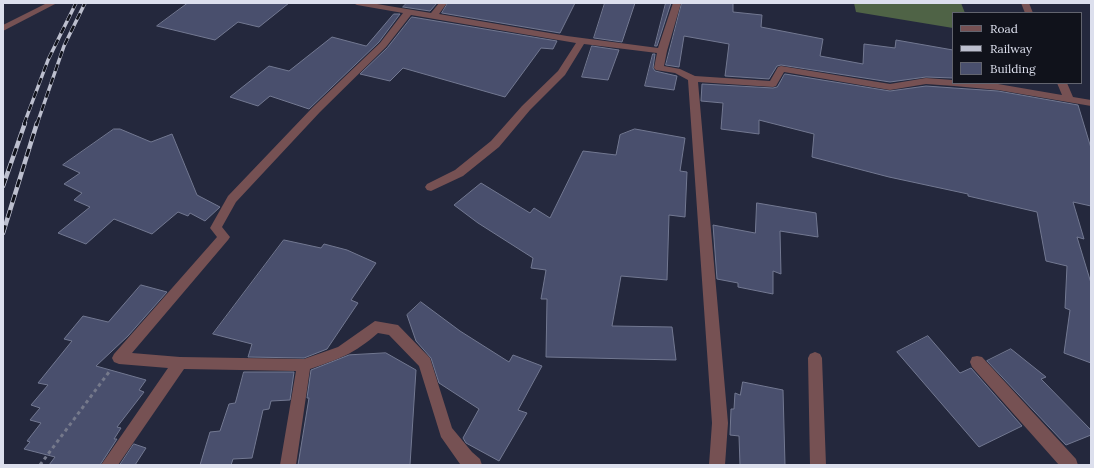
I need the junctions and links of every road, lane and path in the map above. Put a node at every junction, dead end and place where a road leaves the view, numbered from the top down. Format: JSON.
{"nodes":[{"id":1,"x":53,"y":3,"type":"edge"},
{"id":2,"x":357,"y":3,"type":"edge"},
{"id":3,"x":443,"y":3,"type":"edge"},
{"id":4,"x":677,"y":3,"type":"edge"},
{"id":5,"x":385,"y":5,"type":"edge"},
{"id":6,"x":409,"y":11,"type":"junction"},
{"id":7,"x":433,"y":16,"type":"junction"},
{"id":8,"x":3,"y":28,"type":"edge"},
{"id":9,"x":580,"y":40,"type":"junction"},
{"id":10,"x":662,"y":51,"type":"junction"},
{"id":11,"x":693,"y":79,"type":"junction"},
{"id":12,"x":952,"y":83,"type":"edge"},
{"id":13,"x":964,"y":84,"type":"edge"},
{"id":14,"x":1062,"y":84,"type":"edge"},
{"id":15,"x":1069,"y":99,"type":"junction"},
{"id":16,"x":1089,"y":102,"type":"edge"},
{"id":17,"x":1091,"y":115,"type":"edge"},
{"id":18,"x":431,"y":187,"type":"dead end"},
{"id":19,"x":120,"y":358,"type":"junction"},
{"id":20,"x":815,"y":358,"type":"dead end"},
{"id":21,"x":977,"y":362,"type":"dead end"},
{"id":22,"x":180,"y":363,"type":"junction"},
{"id":23,"x":304,"y":365,"type":"junction"},
{"id":24,"x":40,"y":465,"type":"edge"},
{"id":25,"x":109,"y":465,"type":"edge"},
{"id":26,"x":288,"y":465,"type":"edge"},
{"id":27,"x":474,"y":465,"type":"edge"},
{"id":28,"x":717,"y":465,"type":"edge"},
{"id":29,"x":818,"y":465,"type":"edge"},
{"id":30,"x":1070,"y":465,"type":"edge"}],
"edges":[{"from":1,"to":8,"type":"street"},
{"from":2,"to":5,"type":"street"},
{"from":3,"to":7,"type":"street"},
{"from":4,"to":10,"type":"street"},
{"from":5,"to":6,"type":"street"},
{"from":6,"to":7,"type":"street"},
{"from":6,"to":19,"type":"street"},
{"from":7,"to":9,"type":"street"},
{"from":9,"to":10,"type":"street"},
{"from":9,"to":18,"type":"street"},
{"from":10,"to":11,"type":"street"},
{"from":11,"to":12,"type":"street"},
{"from":11,"to":28,"type":"street"},
{"from":13,"to":15,"type":"street"},
{"from":14,"to":15,"type":"street"},
{"from":15,"to":16,"type":"street"},
{"from":16,"to":17,"type":"street"},
{"from":19,"to":22,"type":"street"},
{"from":19,"to":24,"type":"path"},
{"from":20,"to":29,"type":"street"},
{"from":21,"to":30,"type":"street"},
{"from":22,"to":23,"type":"street"},
{"from":22,"to":25,"type":"street"},
{"from":23,"to":26,"type":"street"},
{"from":23,"to":27,"type":"street"}]}
